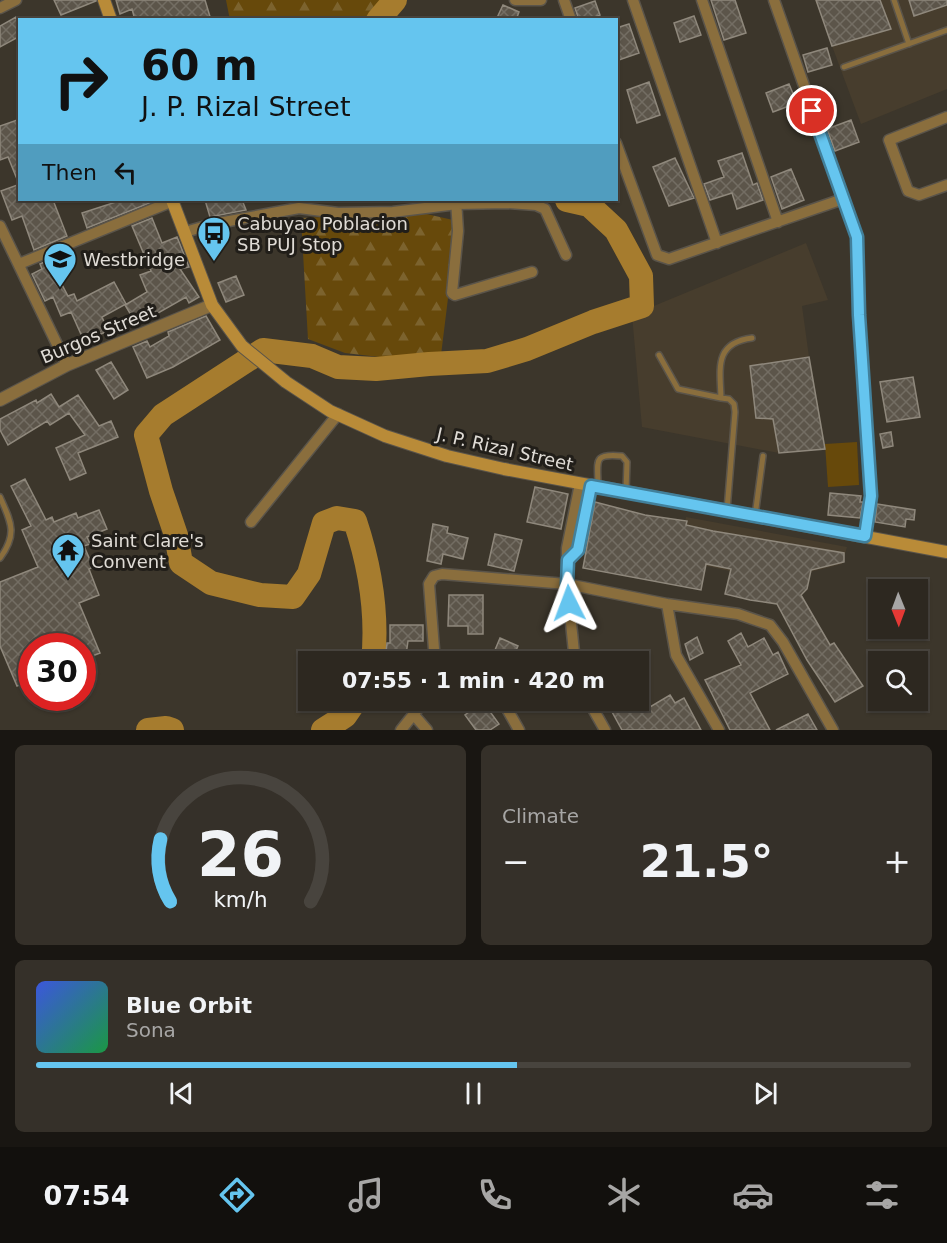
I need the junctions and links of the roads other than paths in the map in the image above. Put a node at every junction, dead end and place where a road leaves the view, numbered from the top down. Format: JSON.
{"nodes":[{"id":1,"x":16,"y":0,"type":"edge"},
{"id":2,"x":104,"y":0,"type":"edge"},
{"id":3,"x":515,"y":0,"type":"edge"},
{"id":4,"x":541,"y":0,"type":"edge"},
{"id":5,"x":564,"y":0,"type":"edge"},
{"id":6,"x":633,"y":0,"type":"edge"},
{"id":7,"x":702,"y":0,"type":"edge"},
{"id":8,"x":774,"y":0,"type":"edge"},
{"id":9,"x":894,"y":0,"type":"edge"},
{"id":10,"x":0,"y":8,"type":"edge"},
{"id":11,"x":110,"y":18,"type":"edge"},
{"id":12,"x":570,"y":18,"type":"edge"},
{"id":13,"x":947,"y":30,"type":"edge"},
{"id":14,"x":909,"y":44,"type":"junction"},
{"id":15,"x":844,"y":68,"type":"dead end"},
{"id":16,"x":947,"y":117,"type":"edge"},
{"id":17,"x":618,"y":148,"type":"edge"},
{"id":18,"x":947,"y":185,"type":"edge"},
{"id":19,"x":843,"y":199,"type":"junction"},
{"id":20,"x":175,"y":201,"type":"edge"},
{"id":21,"x":457,"y":202,"type":"edge"},
{"id":22,"x":778,"y":222,"type":"junction"},
{"id":23,"x":0,"y":226,"type":"edge"},
{"id":24,"x":185,"y":232,"type":"junction"},
{"id":25,"x":717,"y":243,"type":"junction"},
{"id":26,"x":566,"y":255,"type":"dead end"},
{"id":27,"x":19,"y":264,"type":"junction"},
{"id":28,"x":532,"y":272,"type":"dead end"},
{"id":29,"x":212,"y":305,"type":"junction"},
{"id":30,"x":752,"y":338,"type":"dead end"},
{"id":31,"x":659,"y":355,"type":"dead end"},
{"id":32,"x":67,"y":365,"type":"junction"},
{"id":33,"x":721,"y":398,"type":"junction"},
{"id":34,"x":0,"y":399,"type":"edge"},
{"id":35,"x":338,"y":414,"type":"junction"},
{"id":36,"x":763,"y":456,"type":"dead end"},
{"id":37,"x":590,"y":486,"type":"junction"},
{"id":38,"x":626,"y":492,"type":"junction"},
{"id":39,"x":0,"y":497,"type":"edge"},
{"id":40,"x":727,"y":510,"type":"junction"},
{"id":41,"x":755,"y":516,"type":"junction"},
{"id":42,"x":251,"y":522,"type":"dead end"},
{"id":43,"x":865,"y":536,"type":"junction"},
{"id":44,"x":947,"y":552,"type":"edge"},
{"id":45,"x":0,"y":558,"type":"edge"},
{"id":46,"x":567,"y":584,"type":"junction"},
{"id":47,"x":667,"y":604,"type":"junction"},
{"id":48,"x":437,"y":651,"type":"edge"},
{"id":49,"x":574,"y":651,"type":"edge"},
{"id":50,"x":417,"y":711,"type":"edge"},
{"id":51,"x":508,"y":711,"type":"edge"},
{"id":52,"x":594,"y":711,"type":"edge"},
{"id":53,"x":414,"y":715,"type":"junction"},
{"id":54,"x":401,"y":730,"type":"edge"},
{"id":55,"x":427,"y":730,"type":"edge"},
{"id":56,"x":519,"y":730,"type":"edge"},
{"id":57,"x":605,"y":730,"type":"edge"},
{"id":58,"x":719,"y":730,"type":"edge"},
{"id":59,"x":833,"y":730,"type":"edge"}],
"edges":[{"from":1,"to":10,"type":"street"},
{"from":2,"to":11,"type":"main road"},
{"from":3,"to":4,"type":"street"},
{"from":5,"to":12,"type":"street"},
{"from":6,"to":25,"type":"street"},
{"from":7,"to":22,"type":"street"},
{"from":8,"to":19,"type":"street"},
{"from":9,"to":14,"type":"lane"},
{"from":13,"to":14,"type":"lane"},
{"from":14,"to":15,"type":"lane"},
{"from":16,"to":18,"type":"street"},
{"from":17,"to":25,"type":"street"},
{"from":19,"to":22,"type":"street"},
{"from":19,"to":43,"type":"street"},
{"from":20,"to":24,"type":"main road","name":"J. P. Rizal Street"},
{"from":20,"to":27,"type":"street"},
{"from":21,"to":24,"type":"street"},
{"from":21,"to":26,"type":"street"},
{"from":21,"to":28,"type":"street"},
{"from":22,"to":25,"type":"street"},
{"from":23,"to":27,"type":"street"},
{"from":24,"to":29,"type":"main road","name":"J. P. Rizal Street"},
{"from":27,"to":32,"type":"street"},
{"from":29,"to":32,"type":"street","name":"Burgos Street"},
{"from":29,"to":35,"type":"main road","name":"J. P. Rizal Street"},
{"from":30,"to":33,"type":"lane"},
{"from":31,"to":33,"type":"lane"},
{"from":32,"to":34,"type":"street","name":"Burgos Street"},
{"from":33,"to":40,"type":"lane"},
{"from":35,"to":37,"type":"main road","name":"J. P. Rizal Street"},
{"from":35,"to":42,"type":"street"},
{"from":36,"to":41,"type":"lane"},
{"from":37,"to":38,"type":"main road","name":"J. P. Rizal Street"},
{"from":37,"to":38,"type":"lane"},
{"from":37,"to":46,"type":"street"},
{"from":38,"to":40,"type":"main road","name":"J. P. Rizal Street"},
{"from":39,"to":45,"type":"lane"},
{"from":40,"to":41,"type":"main road","name":"J. P. Rizal Street"},
{"from":41,"to":43,"type":"main road","name":"J. P. Rizal Street"},
{"from":43,"to":44,"type":"main road","name":"J. P. Rizal Street"},
{"from":46,"to":47,"type":"street"},
{"from":46,"to":48,"type":"street"},
{"from":46,"to":49,"type":"street"},
{"from":47,"to":58,"type":"street"},
{"from":47,"to":59,"type":"street"},
{"from":50,"to":53,"type":"street"},
{"from":51,"to":56,"type":"street"},
{"from":52,"to":57,"type":"street"},
{"from":53,"to":54,"type":"street"},
{"from":53,"to":55,"type":"street"}]}
